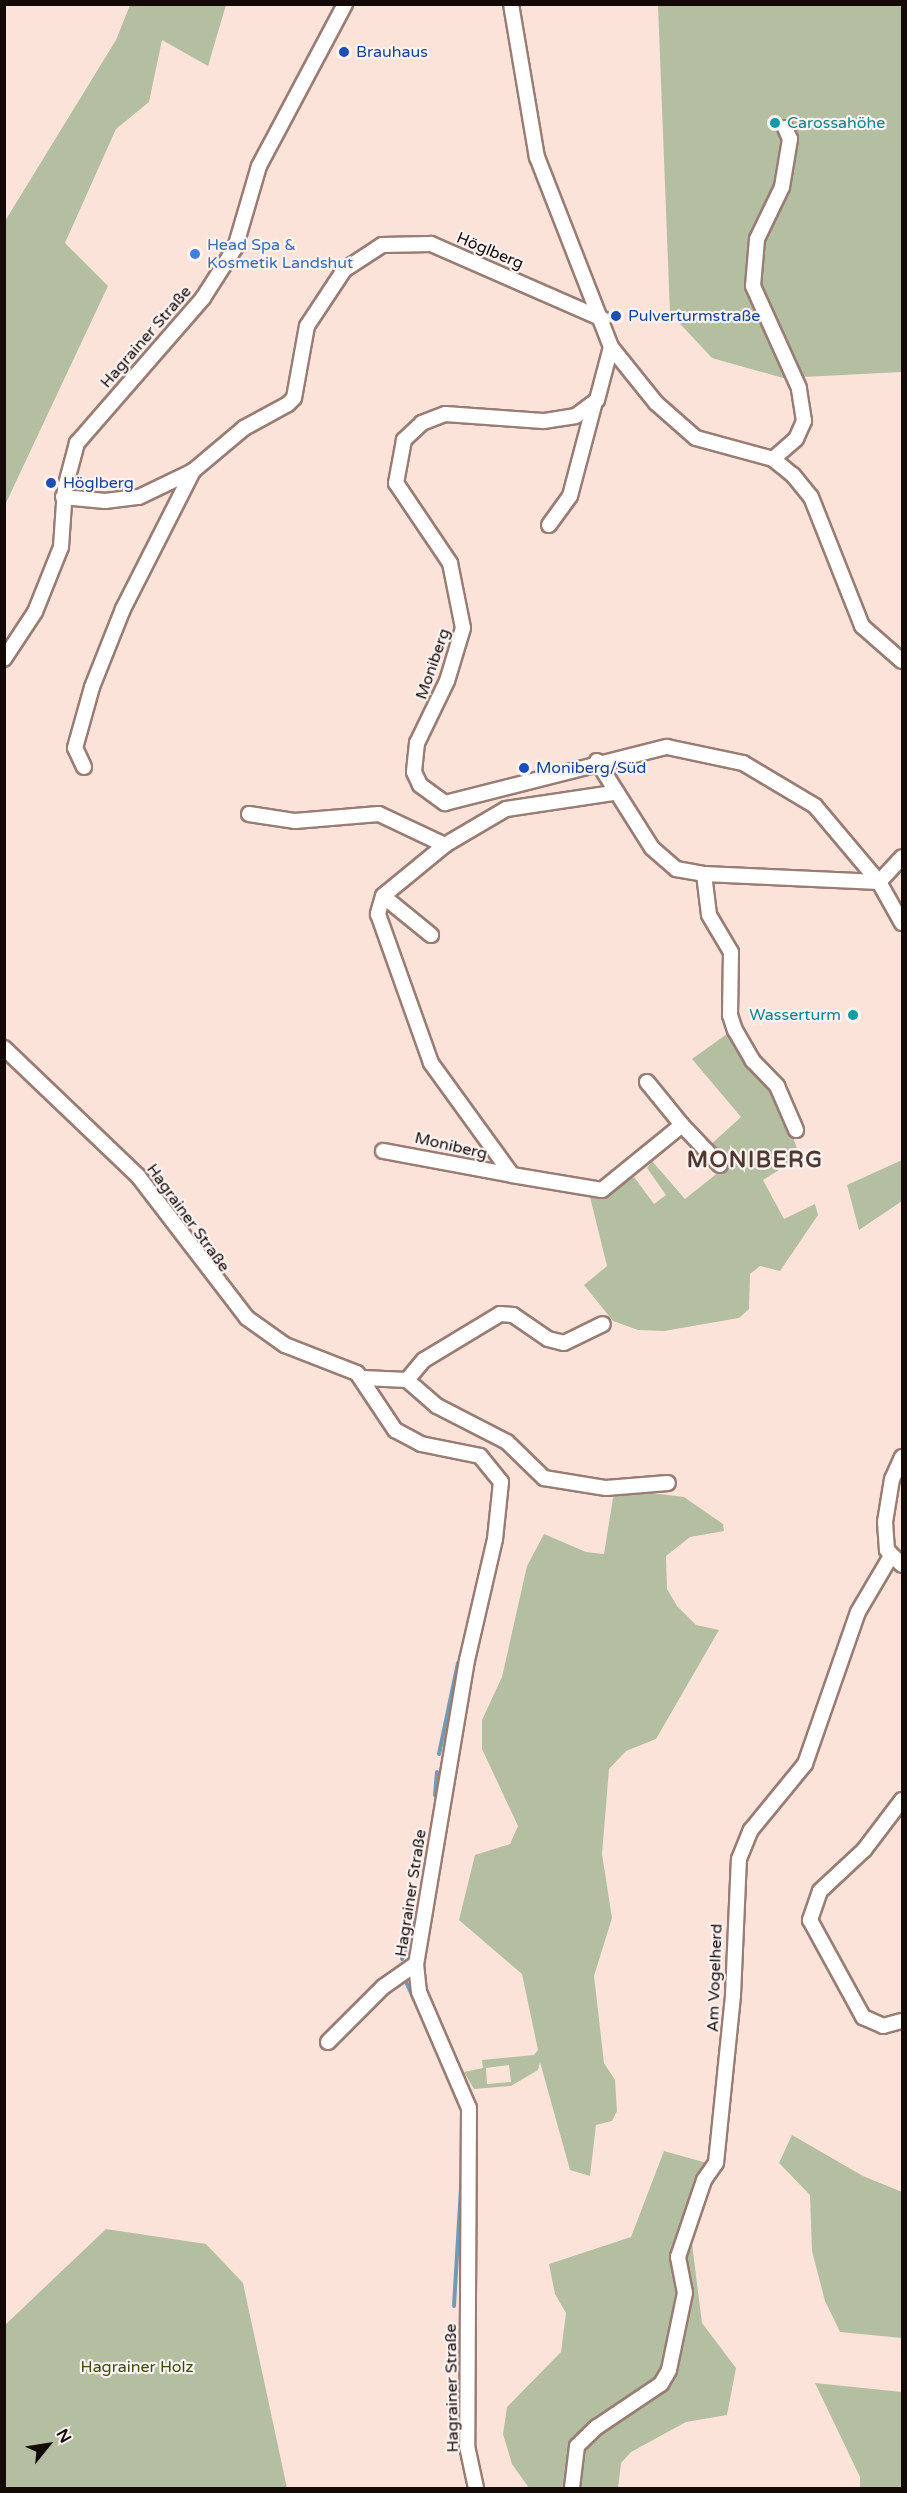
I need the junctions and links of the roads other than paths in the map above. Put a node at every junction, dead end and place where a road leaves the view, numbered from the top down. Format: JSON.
{"nodes":[{"id":1,"x":345,"y":4,"type":"edge"},
{"id":2,"x":511,"y":4,"type":"edge"},
{"id":3,"x":785,"y":128,"type":"dead end"},
{"id":4,"x":603,"y":319,"type":"junction"},
{"id":5,"x":611,"y":347,"type":"junction"},
{"id":6,"x":597,"y":400,"type":"junction"},
{"id":7,"x":773,"y":459,"type":"junction"},
{"id":8,"x":193,"y":471,"type":"junction"},
{"id":9,"x":63,"y":496,"type":"junction"},
{"id":10,"x":549,"y":525,"type":"dead end"},
{"id":11,"x":4,"y":659,"type":"edge"},
{"id":12,"x":903,"y":661,"type":"edge"},
{"id":13,"x":597,"y":761,"type":"junction"},
{"id":14,"x":84,"y":768,"type":"dead end"},
{"id":15,"x":613,"y":793,"type":"junction"},
{"id":16,"x":249,"y":814,"type":"dead end"},
{"id":17,"x":445,"y":845,"type":"junction"},
{"id":18,"x":903,"y":857,"type":"edge"},
{"id":19,"x":704,"y":874,"type":"junction"},
{"id":20,"x":879,"y":882,"type":"junction"},
{"id":21,"x":383,"y":897,"type":"junction"},
{"id":22,"x":903,"y":923,"type":"edge"},
{"id":23,"x":431,"y":935,"type":"dead end"},
{"id":24,"x":4,"y":1048,"type":"edge"},
{"id":25,"x":647,"y":1082,"type":"dead end"},
{"id":26,"x":682,"y":1125,"type":"junction"},
{"id":27,"x":796,"y":1130,"type":"dead end"},
{"id":28,"x":383,"y":1150,"type":"dead end"},
{"id":29,"x":720,"y":1165,"type":"dead end"},
{"id":30,"x":512,"y":1174,"type":"junction"},
{"id":31,"x":603,"y":1324,"type":"dead end"},
{"id":32,"x":363,"y":1378,"type":"junction"},
{"id":33,"x":407,"y":1380,"type":"junction"},
{"id":34,"x":903,"y":1457,"type":"edge"},
{"id":35,"x":668,"y":1483,"type":"dead end"},
{"id":36,"x":891,"y":1556,"type":"junction"},
{"id":37,"x":903,"y":1565,"type":"edge"},
{"id":38,"x":903,"y":1800,"type":"edge"},
{"id":39,"x":416,"y":1964,"type":"junction"},
{"id":40,"x":733,"y":1995,"type":"junction"},
{"id":41,"x":743,"y":2010,"type":"dead end"},
{"id":42,"x":903,"y":2021,"type":"edge"},
{"id":43,"x":328,"y":2042,"type":"dead end"},
{"id":44,"x":476,"y":2488,"type":"edge"},
{"id":45,"x":572,"y":2488,"type":"edge"}],
"edges":[{"from":1,"to":9,"type":"street","name":"Hagrainer Straße"},
{"from":2,"to":4,"type":"street"},
{"from":3,"to":7,"type":"street"},
{"from":4,"to":5,"type":"street"},
{"from":4,"to":8,"type":"street","name":"Höglberg"},
{"from":5,"to":6,"type":"street"},
{"from":5,"to":7,"type":"street"},
{"from":6,"to":10,"type":"street"},
{"from":6,"to":13,"type":"street","name":"Moniberg"},
{"from":7,"to":12,"type":"street"},
{"from":8,"to":9,"type":"street","name":"Höglberg"},
{"from":8,"to":14,"type":"street","name":"Höglberg"},
{"from":9,"to":11,"type":"street","name":"Hagrainer Straße"},
{"from":13,"to":15,"type":"street"},
{"from":13,"to":20,"type":"street","name":"Moniberg"},
{"from":15,"to":17,"type":"street"},
{"from":15,"to":19,"type":"street"},
{"from":16,"to":17,"type":"street"},
{"from":17,"to":21,"type":"street"},
{"from":18,"to":20,"type":"street"},
{"from":19,"to":20,"type":"street"},
{"from":19,"to":27,"type":"street"},
{"from":20,"to":22,"type":"street","name":"Moniberg"},
{"from":21,"to":23,"type":"street"},
{"from":21,"to":30,"type":"street","name":"Moniberg"},
{"from":24,"to":32,"type":"street","name":"Hagrainer Straße"},
{"from":25,"to":26,"type":"street"},
{"from":26,"to":29,"type":"street"},
{"from":26,"to":30,"type":"street","name":"Moniberg"},
{"from":28,"to":30,"type":"street","name":"Moniberg"},
{"from":31,"to":33,"type":"street"},
{"from":32,"to":33,"type":"street","name":"Hagrainer Straße"},
{"from":32,"to":39,"type":"street","name":"Hagrainer Straße"},
{"from":33,"to":35,"type":"street"},
{"from":34,"to":36,"type":"street"},
{"from":36,"to":37,"type":"street"},
{"from":36,"to":40,"type":"street","name":"Am Vogelherd"},
{"from":38,"to":42,"type":"street"},
{"from":39,"to":43,"type":"street"},
{"from":39,"to":44,"type":"street","name":"Hagrainer Straße"},
{"from":40,"to":41,"type":"street"},
{"from":40,"to":45,"type":"street","name":"Am Vogelherd"}]}
